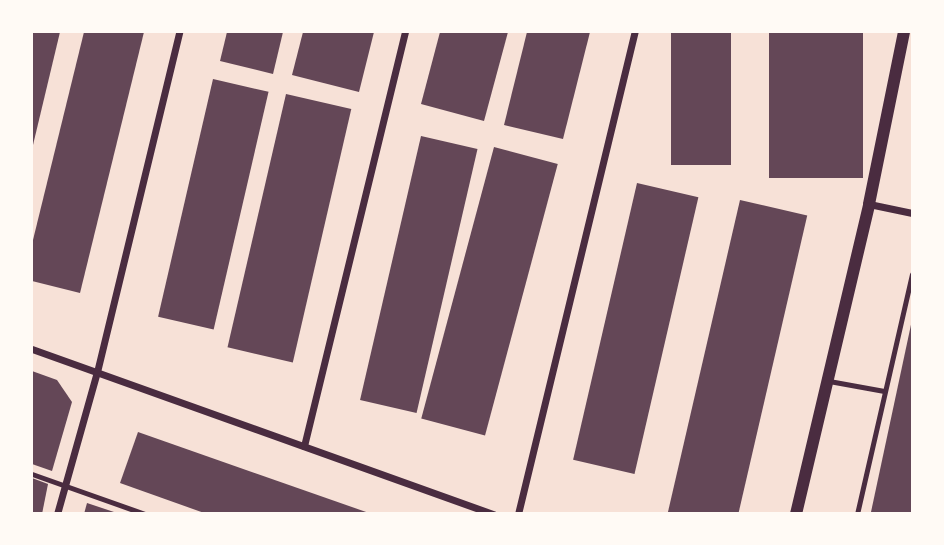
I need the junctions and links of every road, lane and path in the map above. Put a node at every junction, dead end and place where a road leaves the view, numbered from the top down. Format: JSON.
{"nodes":[{"id":1,"x":179,"y":32,"type":"edge"},
{"id":2,"x":405,"y":32,"type":"edge"},
{"id":3,"x":635,"y":32,"type":"edge"},
{"id":4,"x":904,"y":32,"type":"edge"},
{"id":5,"x":869,"y":204,"type":"junction"},
{"id":6,"x":912,"y":213,"type":"edge"},
{"id":7,"x":912,"y":274,"type":"edge"},
{"id":8,"x":32,"y":349,"type":"edge"},
{"id":9,"x":97,"y":372,"type":"junction"},
{"id":10,"x":826,"y":381,"type":"junction"},
{"id":11,"x":884,"y":391,"type":"junction"},
{"id":12,"x":304,"y":446,"type":"junction"},
{"id":13,"x":32,"y":474,"type":"edge"},
{"id":14,"x":65,"y":485,"type":"junction"},
{"id":15,"x":57,"y":513,"type":"edge"},
{"id":16,"x":145,"y":513,"type":"edge"},
{"id":17,"x":494,"y":513,"type":"edge"},
{"id":18,"x":518,"y":513,"type":"edge"},
{"id":19,"x":796,"y":513,"type":"edge"},
{"id":20,"x":857,"y":513,"type":"edge"}],
"edges":[{"from":1,"to":9,"type":"street"},
{"from":2,"to":12,"type":"street"},
{"from":3,"to":18,"type":"street"},
{"from":4,"to":5,"type":"street"},
{"from":5,"to":6,"type":"street"},
{"from":5,"to":10,"type":"street"},
{"from":7,"to":11,"type":"lane"},
{"from":8,"to":9,"type":"street"},
{"from":9,"to":12,"type":"street"},
{"from":9,"to":14,"type":"street"},
{"from":10,"to":11,"type":"lane"},
{"from":10,"to":19,"type":"street"},
{"from":11,"to":20,"type":"lane"},
{"from":12,"to":17,"type":"street"},
{"from":13,"to":14,"type":"lane"},
{"from":14,"to":15,"type":"street"},
{"from":14,"to":16,"type":"lane"}]}
